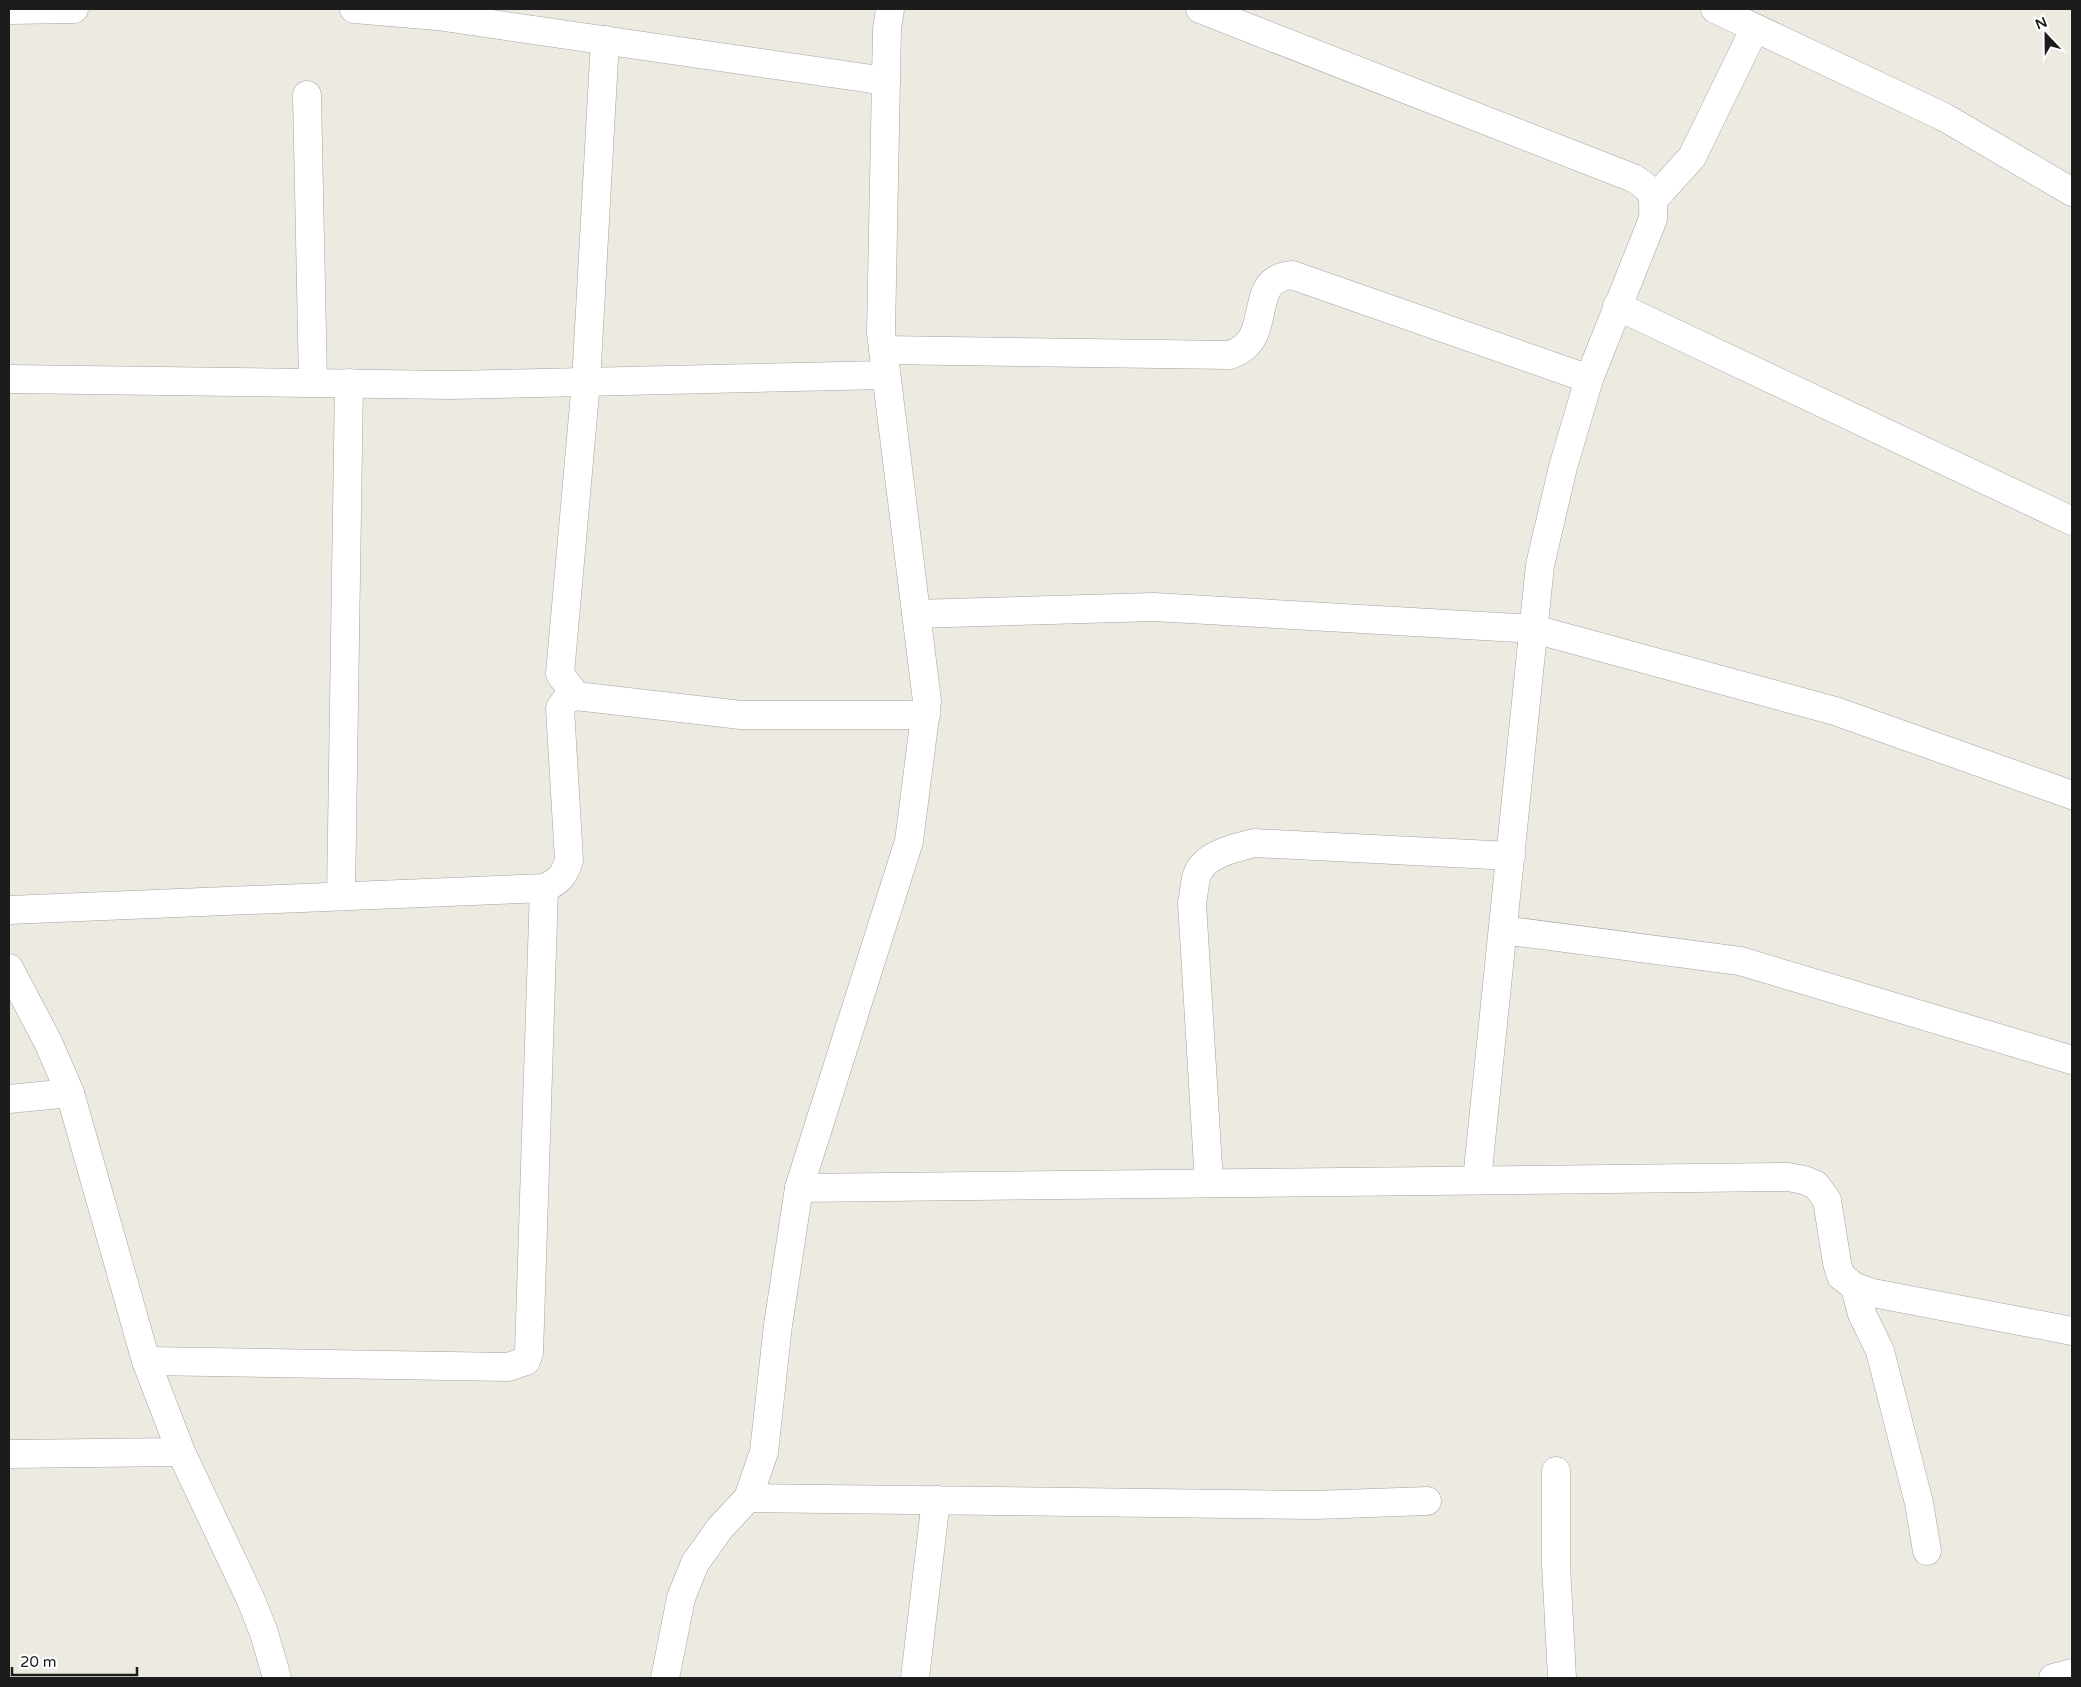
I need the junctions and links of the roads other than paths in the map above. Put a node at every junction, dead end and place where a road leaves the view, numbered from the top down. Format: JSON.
{"nodes":[{"id":1,"x":74,"y":9,"type":"edge"},
{"id":2,"x":354,"y":9,"type":"edge"},
{"id":3,"x":890,"y":9,"type":"edge"},
{"id":4,"x":1200,"y":9,"type":"edge"},
{"id":5,"x":1715,"y":9,"type":"edge"},
{"id":6,"x":9,"y":10,"type":"edge"},
{"id":7,"x":1755,"y":28,"type":"junction"},
{"id":8,"x":605,"y":40,"type":"junction"},
{"id":9,"x":886,"y":81,"type":"junction"},
{"id":10,"x":306,"y":95,"type":"dead end"},
{"id":11,"x":2072,"y":192,"type":"edge"},
{"id":12,"x":1654,"y":199,"type":"junction"},
{"id":13,"x":1618,"y":306,"type":"junction"},
{"id":14,"x":884,"y":363,"type":"junction"},
{"id":15,"x":9,"y":379,"type":"edge"},
{"id":16,"x":1589,"y":380,"type":"junction"},
{"id":17,"x":313,"y":382,"type":"junction"},
{"id":18,"x":586,"y":382,"type":"junction"},
{"id":19,"x":349,"y":383,"type":"junction"},
{"id":20,"x":2072,"y":521,"type":"edge"},
{"id":21,"x":916,"y":614,"type":"junction"},
{"id":22,"x":1534,"y":629,"type":"junction"},
{"id":23,"x":576,"y":696,"type":"junction"},
{"id":24,"x":926,"y":715,"type":"junction"},
{"id":25,"x":2072,"y":795,"type":"edge"},
{"id":26,"x":1511,"y":856,"type":"junction"},
{"id":27,"x":544,"y":888,"type":"junction"},
{"id":28,"x":341,"y":896,"type":"junction"},
{"id":29,"x":9,"y":910,"type":"edge"},
{"id":30,"x":1503,"y":930,"type":"junction"},
{"id":31,"x":9,"y":968,"type":"edge"},
{"id":32,"x":2072,"y":1060,"type":"edge"},
{"id":33,"x":70,"y":1094,"type":"junction"},
{"id":34,"x":9,"y":1099,"type":"edge"},
{"id":35,"x":1478,"y":1180,"type":"junction"},
{"id":36,"x":1209,"y":1183,"type":"junction"},
{"id":37,"x":799,"y":1188,"type":"junction"},
{"id":38,"x":1855,"y":1287,"type":"junction"},
{"id":39,"x":2072,"y":1330,"type":"edge"},
{"id":40,"x":146,"y":1361,"type":"junction"},
{"id":41,"x":181,"y":1452,"type":"junction"},
{"id":42,"x":9,"y":1454,"type":"edge"},
{"id":43,"x":1556,"y":1471,"type":"dead end"},
{"id":44,"x":748,"y":1498,"type":"junction"},
{"id":45,"x":936,"y":1500,"type":"junction"},
{"id":46,"x":1427,"y":1501,"type":"dead end"},
{"id":47,"x":1928,"y":1551,"type":"dead end"},
{"id":48,"x":2072,"y":1673,"type":"edge"},
{"id":49,"x":277,"y":1678,"type":"edge"},
{"id":50,"x":665,"y":1678,"type":"edge"},
{"id":51,"x":915,"y":1678,"type":"edge"},
{"id":52,"x":1562,"y":1678,"type":"edge"},
{"id":53,"x":2053,"y":1678,"type":"edge"}],
"edges":[{"from":1,"to":6,"type":"street"},
{"from":2,"to":8,"type":"street"},
{"from":3,"to":9,"type":"street"},
{"from":4,"to":12,"type":"street"},
{"from":5,"to":7,"type":"street"},
{"from":7,"to":11,"type":"street"},
{"from":7,"to":12,"type":"street"},
{"from":8,"to":9,"type":"street"},
{"from":8,"to":18,"type":"street"},
{"from":9,"to":14,"type":"street"},
{"from":10,"to":17,"type":"street"},
{"from":12,"to":13,"type":"street"},
{"from":13,"to":16,"type":"street"},
{"from":13,"to":20,"type":"street"},
{"from":14,"to":16,"type":"street"},
{"from":14,"to":18,"type":"street"},
{"from":14,"to":21,"type":"street"},
{"from":15,"to":17,"type":"street"},
{"from":16,"to":22,"type":"street"},
{"from":17,"to":19,"type":"street"},
{"from":18,"to":19,"type":"street"},
{"from":18,"to":23,"type":"street"},
{"from":19,"to":28,"type":"street"},
{"from":21,"to":22,"type":"street"},
{"from":21,"to":24,"type":"street"},
{"from":22,"to":25,"type":"street"},
{"from":22,"to":26,"type":"street"},
{"from":23,"to":24,"type":"street"},
{"from":23,"to":27,"type":"street"},
{"from":24,"to":37,"type":"street"},
{"from":26,"to":30,"type":"street"},
{"from":26,"to":36,"type":"street"},
{"from":27,"to":28,"type":"street"},
{"from":27,"to":40,"type":"street"},
{"from":28,"to":29,"type":"street"},
{"from":30,"to":32,"type":"street"},
{"from":30,"to":35,"type":"street"},
{"from":31,"to":33,"type":"street"},
{"from":33,"to":34,"type":"street"},
{"from":33,"to":40,"type":"street"},
{"from":35,"to":36,"type":"street"},
{"from":35,"to":38,"type":"street"},
{"from":36,"to":37,"type":"street"},
{"from":37,"to":44,"type":"street"},
{"from":38,"to":39,"type":"street"},
{"from":38,"to":47,"type":"street"},
{"from":40,"to":41,"type":"street"},
{"from":41,"to":42,"type":"street"},
{"from":41,"to":49,"type":"street"},
{"from":43,"to":52,"type":"street"},
{"from":44,"to":45,"type":"street"},
{"from":44,"to":50,"type":"street"},
{"from":45,"to":46,"type":"street"},
{"from":45,"to":51,"type":"street"},
{"from":48,"to":53,"type":"street"}]}
